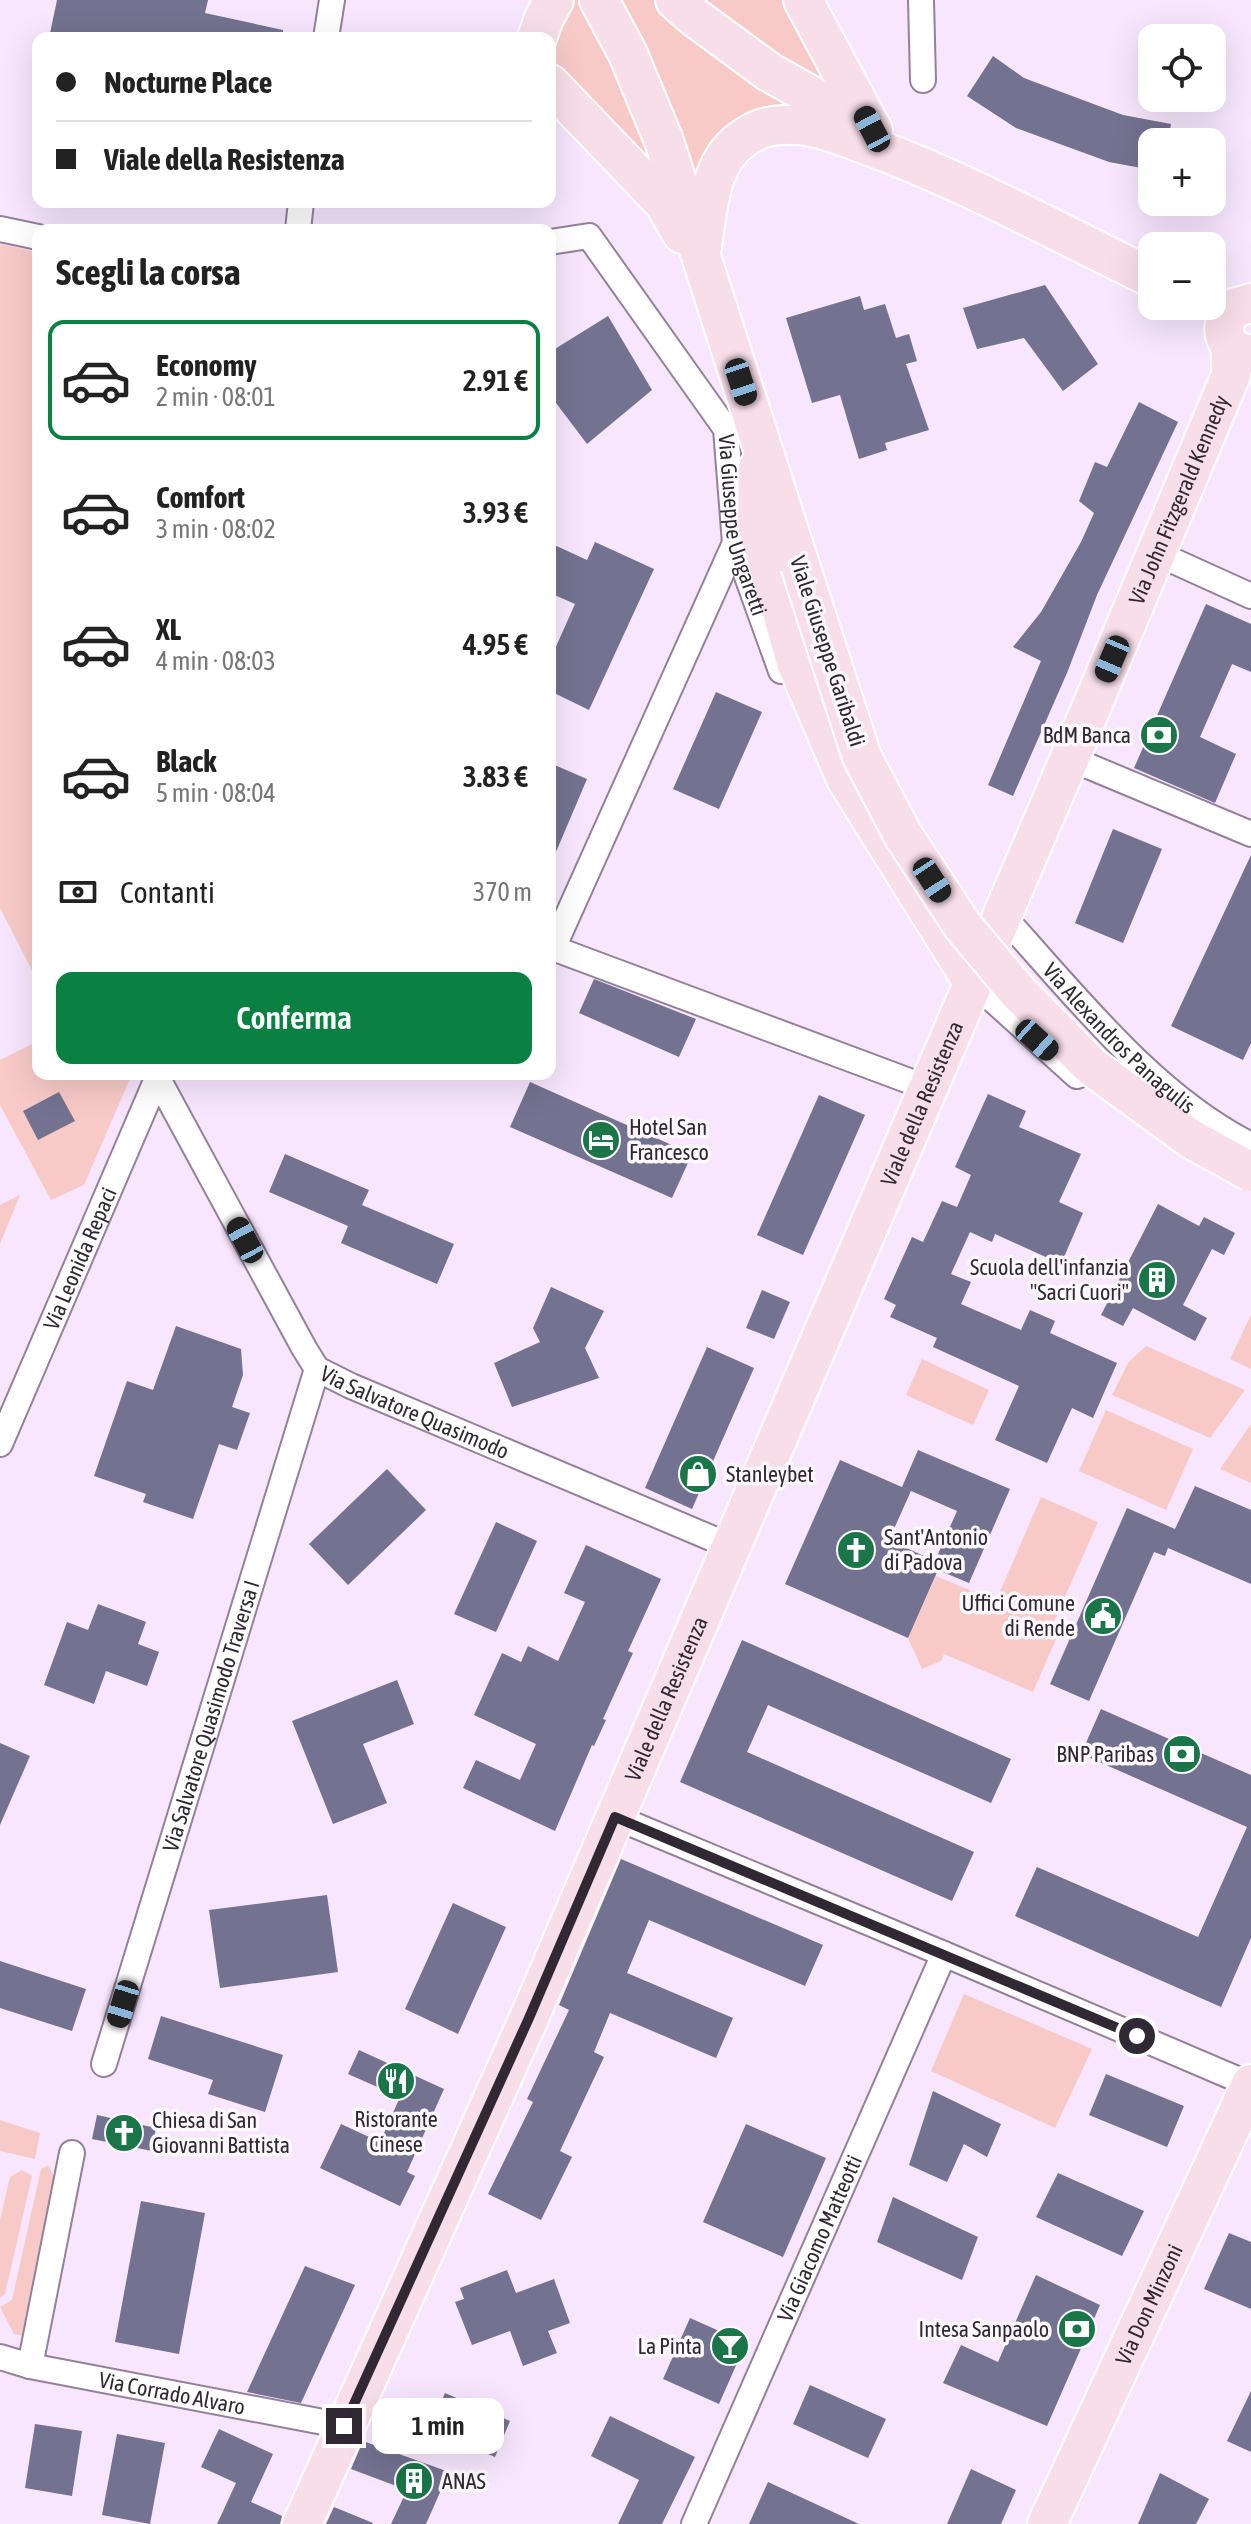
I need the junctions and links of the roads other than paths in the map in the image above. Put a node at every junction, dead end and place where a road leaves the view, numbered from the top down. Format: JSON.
{"nodes":[{"id":1,"x":332,"y":0,"type":"edge"},
{"id":2,"x":554,"y":0,"type":"edge"},
{"id":3,"x":599,"y":0,"type":"edge"},
{"id":4,"x":675,"y":0,"type":"edge"},
{"id":5,"x":803,"y":0,"type":"edge"},
{"id":6,"x":921,"y":0,"type":"edge"},
{"id":7,"x":327,"y":32,"type":"edge"},
{"id":8,"x":539,"y":32,"type":"edge"},
{"id":9,"x":923,"y":80,"type":"dead end"},
{"id":10,"x":556,"y":90,"type":"edge"},
{"id":11,"x":872,"y":129,"type":"junction"},
{"id":12,"x":920,"y":165,"type":"junction"},
{"id":13,"x":0,"y":229,"type":"edge"},
{"id":14,"x":32,"y":236,"type":"edge"},
{"id":15,"x":556,"y":241,"type":"edge"},
{"id":16,"x":705,"y":267,"type":"junction"},
{"id":17,"x":1138,"y":271,"type":"edge"},
{"id":18,"x":1233,"y":318,"type":"edge"},
{"id":19,"x":758,"y":433,"type":"junction"},
{"id":20,"x":735,"y":543,"type":"junction"},
{"id":21,"x":1156,"y":553,"type":"junction"},
{"id":22,"x":1251,"y":596,"type":"edge"},
{"id":23,"x":1069,"y":758,"type":"junction"},
{"id":24,"x":846,"y":779,"type":"junction"},
{"id":25,"x":1251,"y":834,"type":"edge"},
{"id":26,"x":1002,"y":915,"type":"junction"},
{"id":27,"x":556,"y":937,"type":"edge"},
{"id":28,"x":556,"y":950,"type":"edge"},
{"id":29,"x":972,"y":981,"type":"junction"},
{"id":30,"x":156,"y":1080,"type":"edge"},
{"id":31,"x":160,"y":1080,"type":"edge"},
{"id":32,"x":928,"y":1088,"type":"junction"},
{"id":33,"x":1251,"y":1145,"type":"edge"},
{"id":34,"x":1251,"y":1172,"type":"edge"},
{"id":35,"x":1251,"y":1187,"type":"edge"},
{"id":36,"x":317,"y":1369,"type":"junction"},
{"id":37,"x":0,"y":1444,"type":"edge"},
{"id":38,"x":730,"y":1546,"type":"junction"},
{"id":39,"x":615,"y":1817,"type":"junction"},
{"id":40,"x":944,"y":1954,"type":"junction"},
{"id":41,"x":104,"y":2064,"type":"dead end"},
{"id":42,"x":1251,"y":2085,"type":"edge"},
{"id":43,"x":72,"y":2153,"type":"dead end"},
{"id":44,"x":0,"y":2357,"type":"edge"},
{"id":45,"x":30,"y":2366,"type":"junction"},
{"id":46,"x":344,"y":2426,"type":"junction"},
{"id":47,"x":302,"y":2524,"type":"edge"},
{"id":48,"x":694,"y":2524,"type":"edge"},
{"id":49,"x":1047,"y":2524,"type":"edge"}],
"edges":[{"from":1,"to":7,"type":"street"},
{"from":2,"to":8,"type":"main road"},
{"from":3,"to":16,"type":"main road","name":"Viale Giuseppe Garibaldi"},
{"from":4,"to":11,"type":"main road"},
{"from":5,"to":11,"type":"main road"},
{"from":6,"to":9,"type":"street"},
{"from":10,"to":16,"type":"main road"},
{"from":11,"to":12,"type":"main road"},
{"from":12,"to":16,"type":"main road"},
{"from":12,"to":17,"type":"main road"},
{"from":13,"to":14,"type":"street"},
{"from":15,"to":20,"type":"street","name":"Via Giuseppe Ungaretti"},
{"from":16,"to":19,"type":"main road","name":"Viale Giuseppe Garibaldi"},
{"from":18,"to":21,"type":"main road","name":"Via John Fitzgerald Kennedy"},
{"from":19,"to":24,"type":"main road"},
{"from":19,"to":34,"type":"main road","name":"Viale Giuseppe Garibaldi","bridge":true},
{"from":20,"to":24,"type":"street","name":"Via Giuseppe Ungaretti"},
{"from":20,"to":27,"type":"street"},
{"from":21,"to":22,"type":"street"},
{"from":21,"to":23,"type":"main road","name":"Via John Fitzgerald Kennedy"},
{"from":23,"to":25,"type":"street"},
{"from":23,"to":26,"type":"main road","name":"Via John Fitzgerald Kennedy"},
{"from":24,"to":29,"type":"main road"},
{"from":26,"to":29,"type":"main road","name":"Viale della Resistenza"},
{"from":26,"to":33,"type":"street","name":"Via Alexandros Panagulis"},
{"from":28,"to":32,"type":"street"},
{"from":29,"to":32,"type":"main road","name":"Viale della Resistenza"},
{"from":29,"to":35,"type":"street","name":"Via Alexandros Panagulis"},
{"from":30,"to":37,"type":"street","name":"Via Leonida Repaci"},
{"from":31,"to":36,"type":"street","name":"Via Salvatore Quasimodo"},
{"from":32,"to":38,"type":"main road","name":"Viale della Resistenza"},
{"from":36,"to":38,"type":"street","name":"Via Salvatore Quasimodo"},
{"from":36,"to":41,"type":"street","name":"Via Salvatore Quasimodo Traversa I"},
{"from":38,"to":39,"type":"main road","name":"Viale della Resistenza"},
{"from":39,"to":40,"type":"street"},
{"from":39,"to":46,"type":"main road","name":"Viale della Resistenza"},
{"from":40,"to":42,"type":"street"},
{"from":40,"to":48,"type":"street","name":"Via Giacomo Matteotti"},
{"from":42,"to":49,"type":"main road","name":"Via Don Minzoni"},
{"from":43,"to":45,"type":"street"},
{"from":44,"to":45,"type":"street","name":"Via Corrado Alvaro"},
{"from":45,"to":46,"type":"street","name":"Via Corrado Alvaro"},
{"from":46,"to":47,"type":"main road","name":"Viale della Resistenza"}]}
